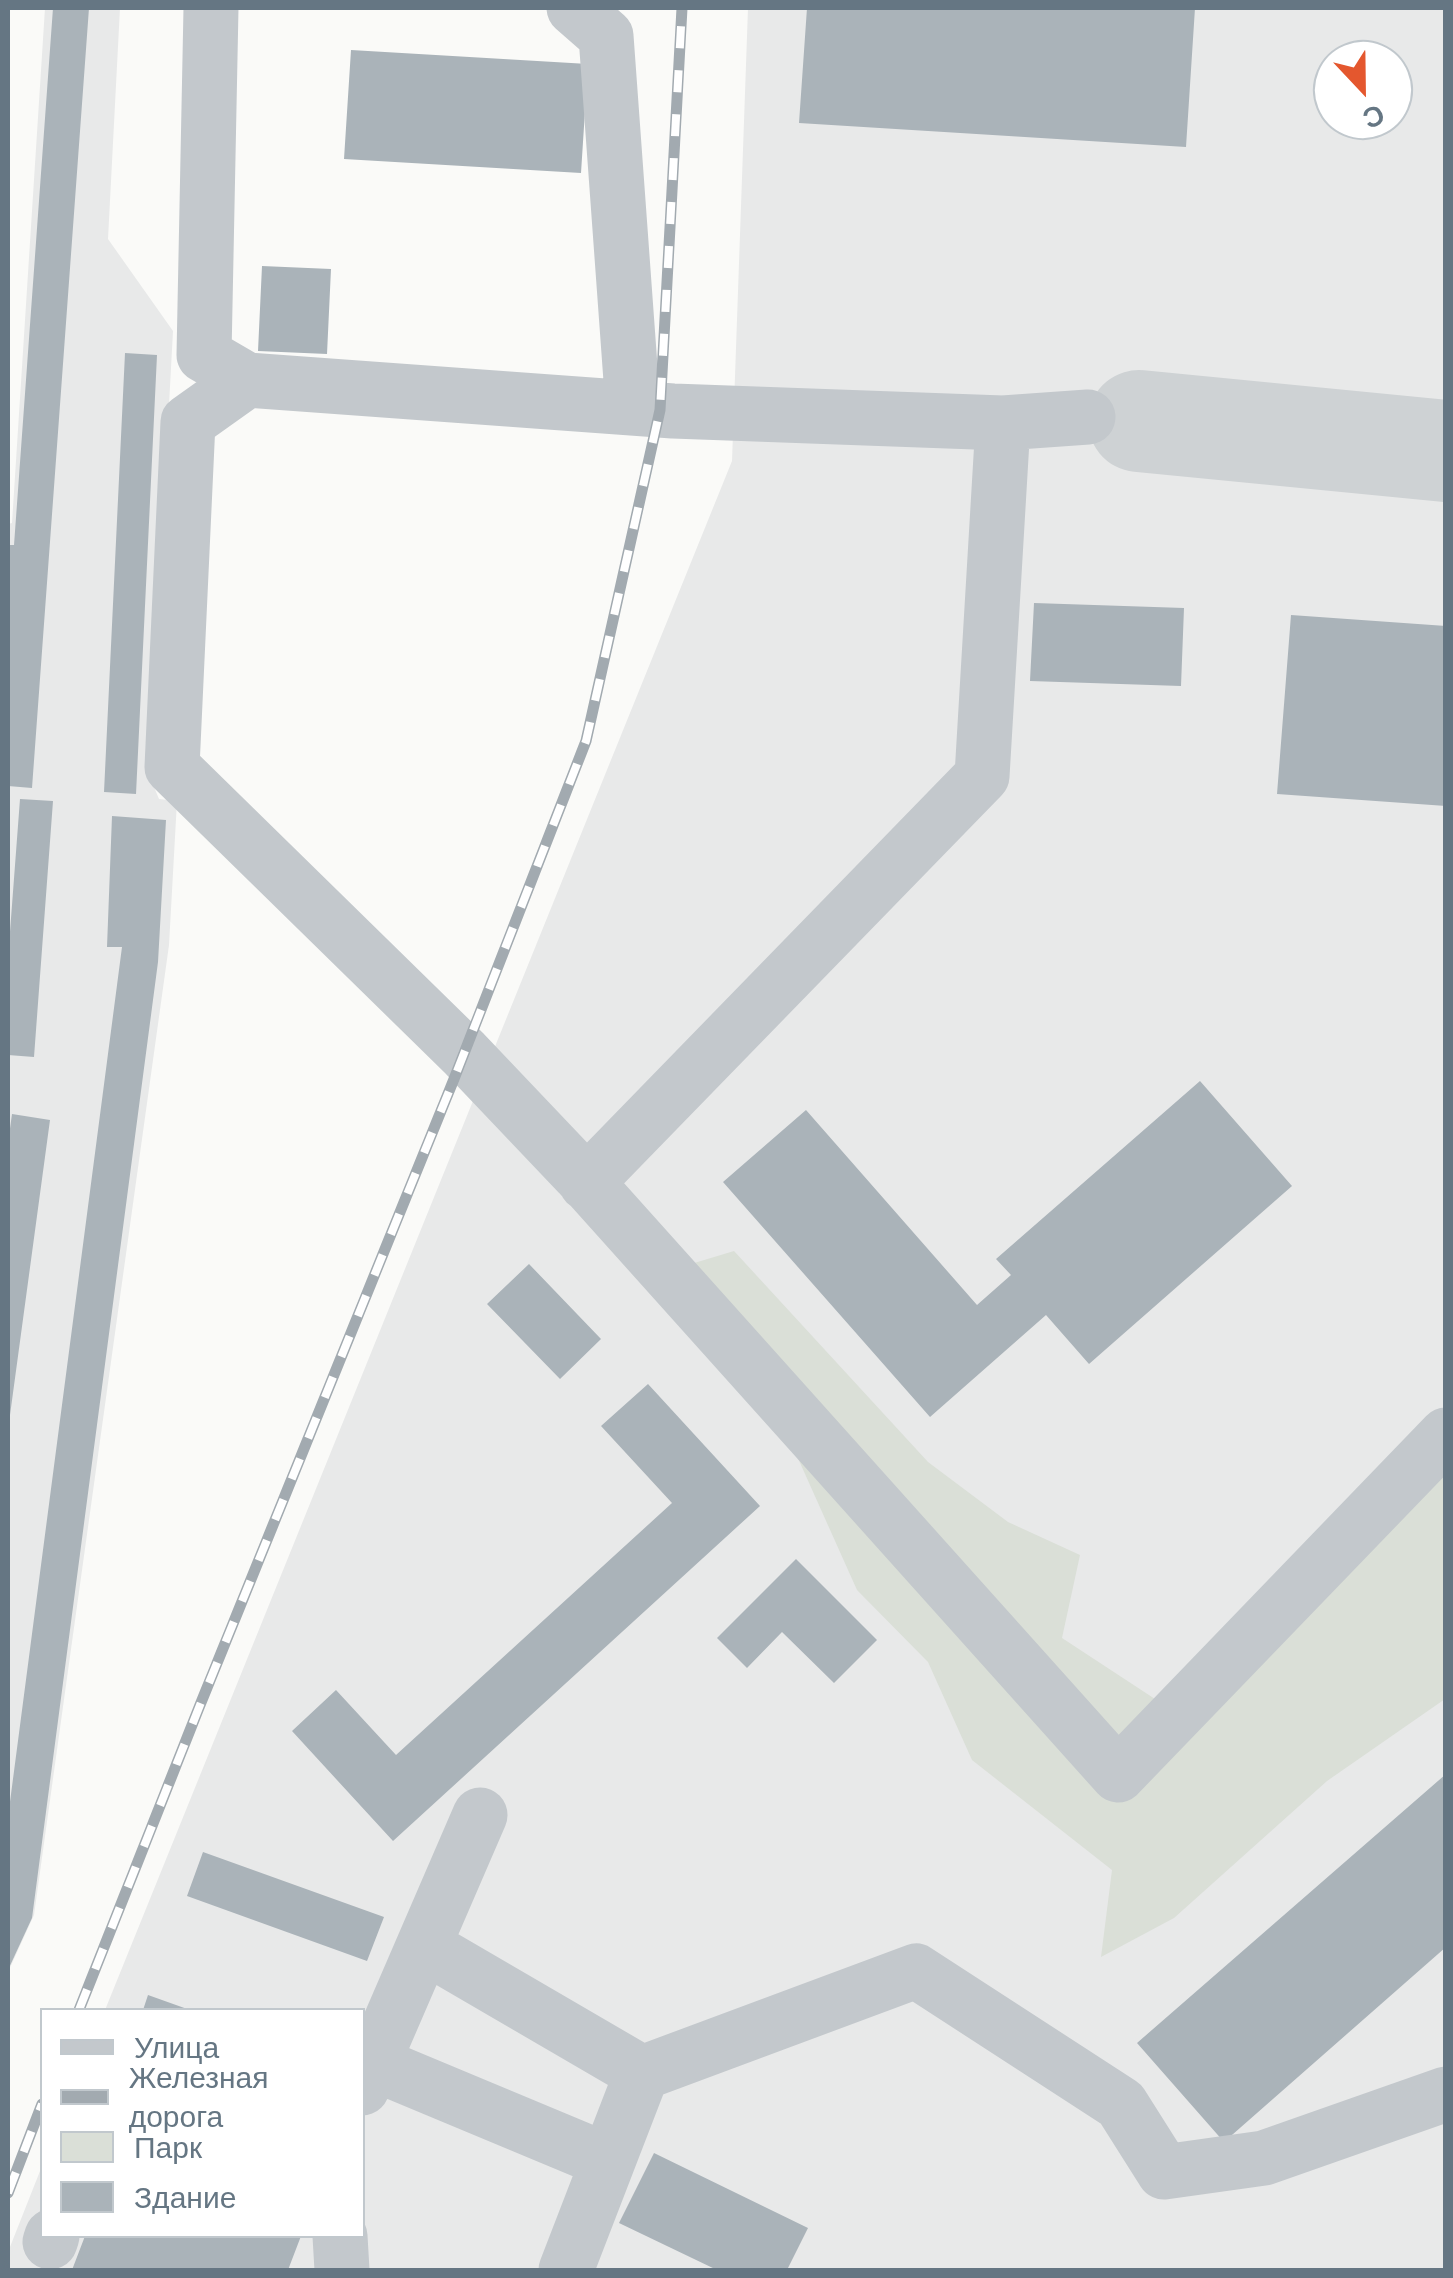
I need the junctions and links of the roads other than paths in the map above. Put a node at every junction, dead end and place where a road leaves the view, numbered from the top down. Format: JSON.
{"nodes":[{"id":1,"x":211,"y":8,"type":"edge"},
{"id":2,"x":574,"y":8,"type":"edge"},
{"id":3,"x":247,"y":380,"type":"junction"},
{"id":4,"x":632,"y":408,"type":"junction"},
{"id":5,"x":1088,"y":417,"type":"dead end"},
{"id":6,"x":1003,"y":423,"type":"junction"},
{"id":7,"x":586,"y":1183,"type":"junction"},
{"id":8,"x":1446,"y":1435,"type":"edge"},
{"id":9,"x":480,"y":1815,"type":"dead end"},
{"id":10,"x":424,"y":1946,"type":"junction"},
{"id":11,"x":642,"y":2073,"type":"junction"},
{"id":12,"x":368,"y":2076,"type":"edge"},
{"id":13,"x":1446,"y":2094,"type":"edge"},
{"id":14,"x":608,"y":2161,"type":"junction"},
{"id":15,"x":340,"y":2238,"type":"edge"},
{"id":16,"x":342,"y":2270,"type":"edge"},
{"id":17,"x":566,"y":2270,"type":"edge"}],
"edges":[{"from":1,"to":3,"type":"street"},
{"from":2,"to":4,"type":"street"},
{"from":3,"to":4,"type":"street"},
{"from":3,"to":7,"type":"street"},
{"from":4,"to":6,"type":"street"},
{"from":5,"to":6,"type":"street"},
{"from":6,"to":7,"type":"street"},
{"from":7,"to":8,"type":"street"},
{"from":9,"to":10,"type":"street"},
{"from":10,"to":11,"type":"street"},
{"from":10,"to":12,"type":"street"},
{"from":11,"to":13,"type":"street"},
{"from":11,"to":14,"type":"street"},
{"from":12,"to":14,"type":"street"},
{"from":14,"to":17,"type":"street"},
{"from":15,"to":16,"type":"street"}]}
